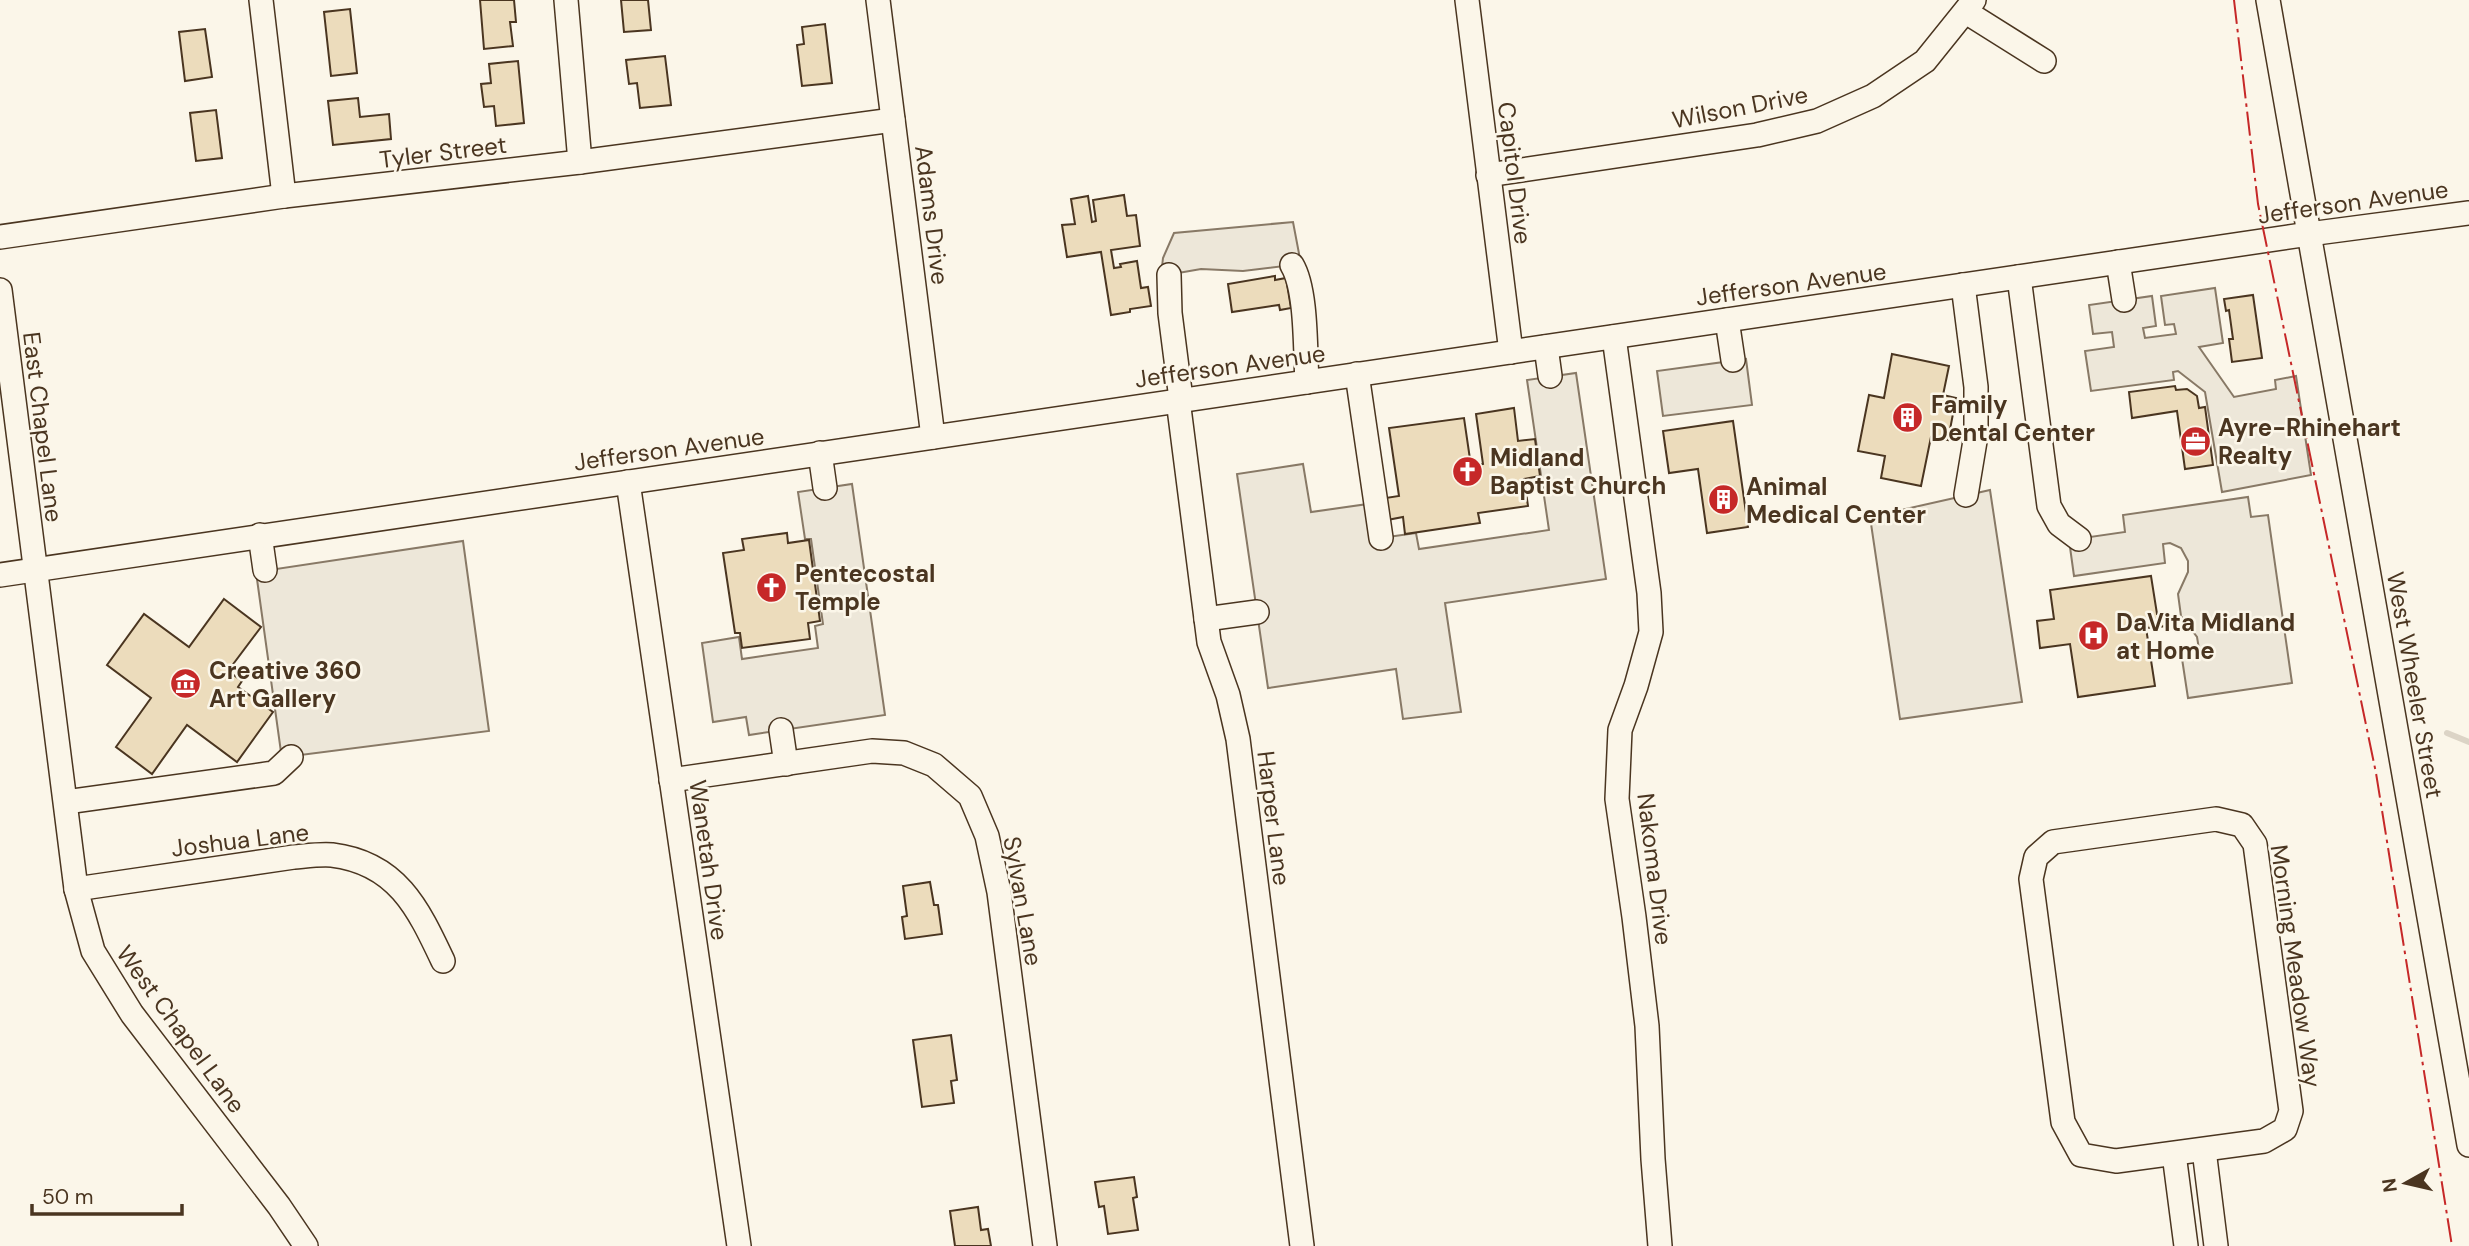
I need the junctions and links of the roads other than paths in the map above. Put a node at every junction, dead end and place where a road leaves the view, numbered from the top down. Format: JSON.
{"nodes":[{"id":1,"x":261,"y":0,"type":"edge"},
{"id":2,"x":566,"y":0,"type":"edge"},
{"id":3,"x":878,"y":0,"type":"edge"},
{"id":4,"x":1467,"y":0,"type":"edge"},
{"id":5,"x":2268,"y":0,"type":"edge"},
{"id":6,"x":1970,"y":6,"type":"edge"},
{"id":7,"x":2044,"y":61,"type":"dead end"},
{"id":8,"x":893,"y":120,"type":"junction"},
{"id":9,"x":580,"y":162,"type":"junction"},
{"id":10,"x":1489,"y":175,"type":"junction"},
{"id":11,"x":284,"y":196,"type":"junction"},
{"id":12,"x":2469,"y":213,"type":"edge"},
{"id":13,"x":2309,"y":234,"type":"junction"},
{"id":14,"x":0,"y":237,"type":"edge"},
{"id":15,"x":2118,"y":262,"type":"junction"},
{"id":16,"x":1292,"y":265,"type":"dead end"},
{"id":17,"x":1169,"y":275,"type":"dead end"},
{"id":18,"x":2019,"y":277,"type":"junction"},
{"id":19,"x":1963,"y":285,"type":"junction"},
{"id":20,"x":0,"y":290,"type":"edge"},
{"id":21,"x":2124,"y":300,"type":"dead end"},
{"id":22,"x":1727,"y":320,"type":"junction"},
{"id":23,"x":1614,"y":337,"type":"junction"},
{"id":24,"x":1546,"y":347,"type":"junction"},
{"id":25,"x":1511,"y":352,"type":"junction"},
{"id":26,"x":1733,"y":360,"type":"dead end"},
{"id":27,"x":1357,"y":374,"type":"junction"},
{"id":28,"x":1550,"y":376,"type":"dead end"},
{"id":29,"x":1307,"y":382,"type":"junction"},
{"id":30,"x":1180,"y":400,"type":"junction"},
{"id":31,"x":933,"y":437,"type":"junction"},
{"id":32,"x":820,"y":453,"type":"junction"},
{"id":33,"x":628,"y":482,"type":"junction"},
{"id":34,"x":825,"y":488,"type":"dead end"},
{"id":35,"x":1966,"y":495,"type":"dead end"},
{"id":36,"x":260,"y":535,"type":"junction"},
{"id":37,"x":1378,"y":535,"type":"dead end"},
{"id":38,"x":2079,"y":539,"type":"dead end"},
{"id":39,"x":36,"y":570,"type":"junction"},
{"id":40,"x":265,"y":570,"type":"dead end"},
{"id":41,"x":0,"y":575,"type":"edge"},
{"id":42,"x":1257,"y":612,"type":"dead end"},
{"id":43,"x":1206,"y":620,"type":"junction"},
{"id":44,"x":781,"y":730,"type":"dead end"},
{"id":45,"x":291,"y":757,"type":"dead end"},
{"id":46,"x":786,"y":764,"type":"junction"},
{"id":47,"x":671,"y":780,"type":"junction"},
{"id":48,"x":66,"y":802,"type":"junction"},
{"id":49,"x":76,"y":889,"type":"junction"},
{"id":50,"x":443,"y":961,"type":"dead end"},
{"id":51,"x":2469,"y":1145,"type":"edge"},
{"id":52,"x":2204,"y":1150,"type":"junction"},
{"id":53,"x":2174,"y":1154,"type":"junction"},
{"id":54,"x":306,"y":1246,"type":"edge"},
{"id":55,"x":738,"y":1246,"type":"edge"},
{"id":56,"x":1045,"y":1246,"type":"edge"},
{"id":57,"x":1302,"y":1246,"type":"edge"},
{"id":58,"x":1660,"y":1246,"type":"edge"},
{"id":59,"x":2186,"y":1246,"type":"edge"},
{"id":60,"x":2216,"y":1246,"type":"edge"}],
"edges":[{"from":1,"to":11,"type":"street"},
{"from":2,"to":9,"type":"street"},
{"from":3,"to":8,"type":"street","name":"Adams Drive"},
{"from":4,"to":10,"type":"street","name":"Capitol Drive"},
{"from":5,"to":13,"type":"street","name":"West Wheeler Street"},
{"from":6,"to":7,"type":"street","name":"Wilson Drive"},
{"from":6,"to":10,"type":"street","name":"Wilson Drive"},
{"from":8,"to":9,"type":"street","name":"Tyler Street"},
{"from":8,"to":31,"type":"street","name":"Adams Drive"},
{"from":9,"to":11,"type":"street","name":"Tyler Street"},
{"from":10,"to":25,"type":"street","name":"Capitol Drive"},
{"from":11,"to":14,"type":"street","name":"Tyler Street"},
{"from":12,"to":13,"type":"street","name":"Jefferson Avenue"},
{"from":13,"to":15,"type":"street","name":"Jefferson Avenue"},
{"from":13,"to":51,"type":"street","name":"West Wheeler Street"},
{"from":15,"to":18,"type":"street","name":"Jefferson Avenue"},
{"from":15,"to":21,"type":"street"},
{"from":16,"to":29,"type":"street"},
{"from":17,"to":30,"type":"street","name":"Harper Lane"},
{"from":18,"to":19,"type":"street","name":"Jefferson Avenue"},
{"from":18,"to":38,"type":"street"},
{"from":19,"to":22,"type":"street","name":"Jefferson Avenue"},
{"from":19,"to":35,"type":"street"},
{"from":20,"to":39,"type":"street","name":"East Chapel Lane"},
{"from":22,"to":23,"type":"street","name":"Jefferson Avenue"},
{"from":22,"to":26,"type":"street"},
{"from":23,"to":24,"type":"street","name":"Jefferson Avenue"},
{"from":23,"to":58,"type":"street","name":"Nakoma Drive"},
{"from":24,"to":25,"type":"street","name":"Jefferson Avenue"},
{"from":24,"to":28,"type":"street"},
{"from":25,"to":27,"type":"street","name":"Jefferson Avenue"},
{"from":27,"to":29,"type":"street","name":"Jefferson Avenue"},
{"from":27,"to":37,"type":"street"},
{"from":29,"to":30,"type":"street","name":"Jefferson Avenue"},
{"from":30,"to":31,"type":"street","name":"Jefferson Avenue"},
{"from":30,"to":43,"type":"street","name":"Harper Lane"},
{"from":31,"to":32,"type":"street","name":"Jefferson Avenue"},
{"from":32,"to":33,"type":"street","name":"Jefferson Avenue"},
{"from":32,"to":34,"type":"street"},
{"from":33,"to":36,"type":"street","name":"Jefferson Avenue"},
{"from":33,"to":47,"type":"street","name":"Wanetah Drive"},
{"from":36,"to":39,"type":"street","name":"Jefferson Avenue"},
{"from":36,"to":40,"type":"street"},
{"from":39,"to":41,"type":"street","name":"Jefferson Avenue"},
{"from":39,"to":48,"type":"street","name":"West Chapel Lane"},
{"from":42,"to":43,"type":"street"},
{"from":43,"to":57,"type":"street","name":"Harper Lane"},
{"from":44,"to":46,"type":"street"},
{"from":45,"to":48,"type":"street"},
{"from":46,"to":47,"type":"street","name":"Sylvan Lane"},
{"from":46,"to":56,"type":"street","name":"Sylvan Lane"},
{"from":47,"to":55,"type":"street","name":"Wanetah Drive"},
{"from":48,"to":49,"type":"street","name":"West Chapel Lane"},
{"from":49,"to":50,"type":"street","name":"Joshua Lane"},
{"from":49,"to":54,"type":"street","name":"West Chapel Lane"},
{"from":52,"to":53,"type":"street","name":"Morning Meadow Way"},
{"from":52,"to":53,"type":"street","name":"Morning Meadow Way"},
{"from":52,"to":60,"type":"street"},
{"from":53,"to":59,"type":"street"}]}
